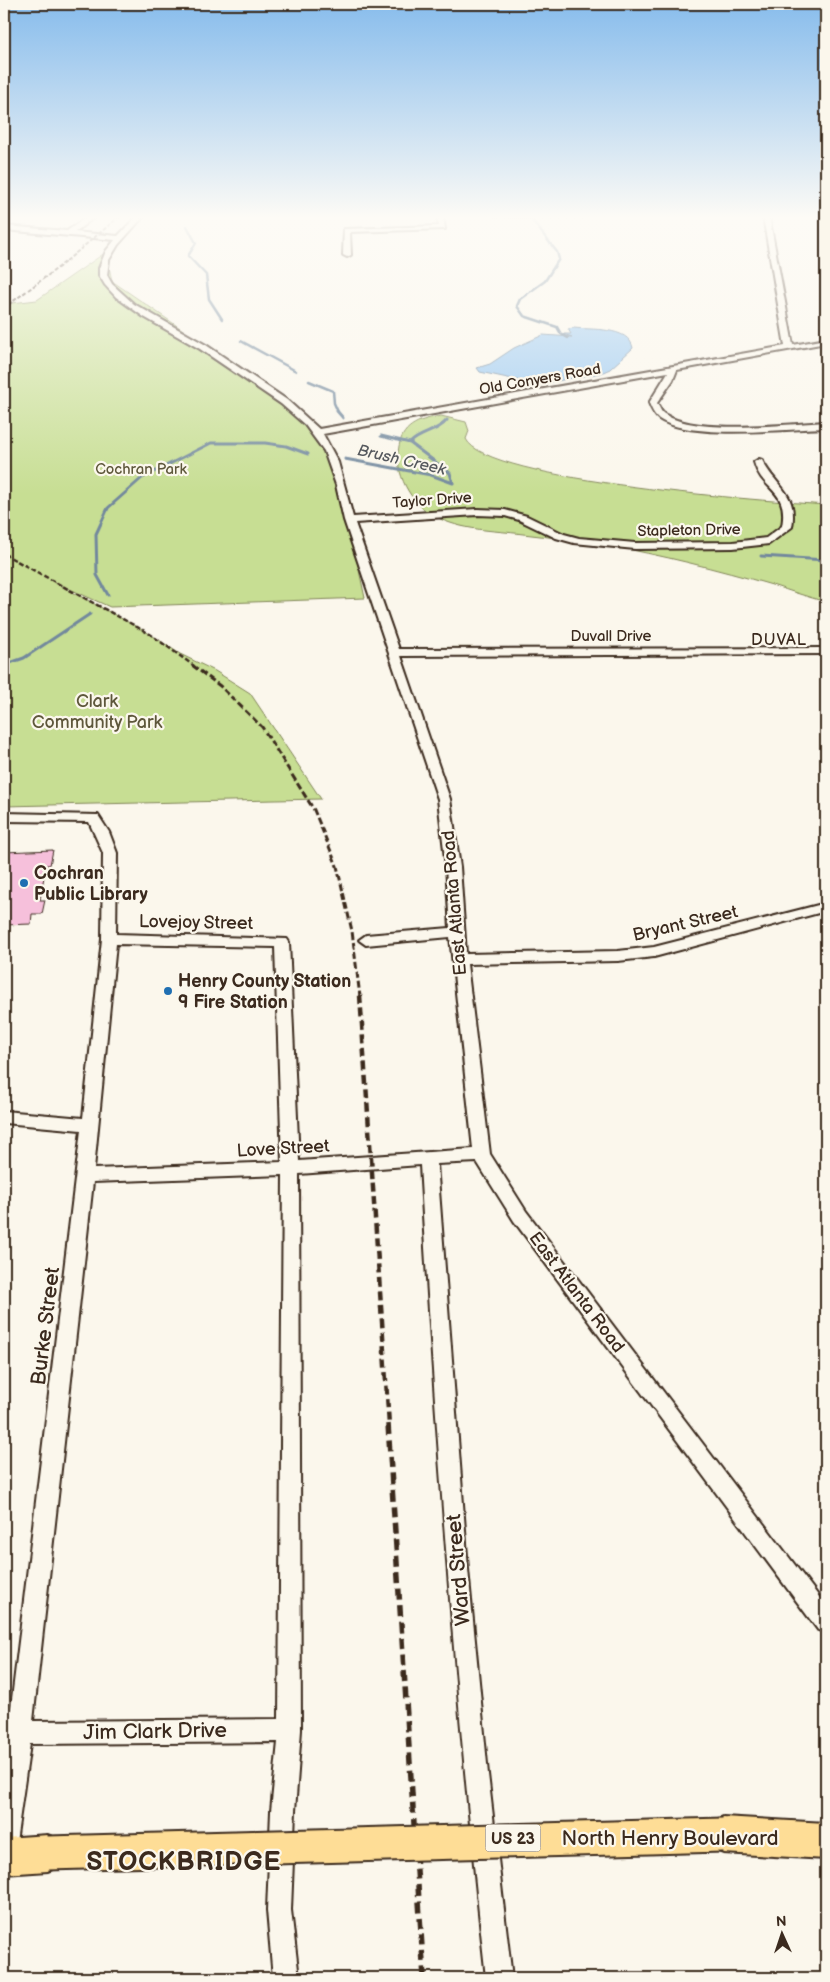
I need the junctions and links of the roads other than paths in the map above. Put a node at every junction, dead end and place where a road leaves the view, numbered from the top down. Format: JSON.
{"nodes":[{"id":1,"x":136,"y":308,"type":"edge"},
{"id":2,"x":782,"y":308,"type":"edge"},
{"id":3,"x":826,"y":341,"type":"edge"},
{"id":4,"x":789,"y":348,"type":"junction"},
{"id":5,"x":673,"y":369,"type":"junction"},
{"id":6,"x":826,"y":425,"type":"edge"},
{"id":7,"x":317,"y":432,"type":"junction"},
{"id":8,"x":759,"y":462,"type":"dead end"},
{"id":9,"x":517,"y":516,"type":"joint"},
{"id":10,"x":349,"y":520,"type":"junction"},
{"id":11,"x":826,"y":651,"type":"edge"},
{"id":12,"x":395,"y":653,"type":"junction"},
{"id":13,"x":4,"y":817,"type":"edge"},
{"id":14,"x":826,"y":907,"type":"edge"},
{"id":15,"x":458,"y":932,"type":"junction"},
{"id":16,"x":109,"y":939,"type":"junction"},
{"id":17,"x":366,"y":940,"type":"dead end"},
{"id":18,"x":459,"y":959,"type":"junction"},
{"id":19,"x":4,"y":1117,"type":"edge"},
{"id":20,"x":90,"y":1125,"type":"junction"},
{"id":21,"x":482,"y":1155,"type":"junction"},
{"id":22,"x":428,"y":1160,"type":"junction"},
{"id":23,"x":291,"y":1168,"type":"junction"},
{"id":24,"x":85,"y":1176,"type":"junction"},
{"id":25,"x":826,"y":1623,"type":"edge"},
{"id":26,"x":290,"y":1730,"type":"junction"},
{"id":27,"x":20,"y":1733,"type":"junction"},
{"id":28,"x":826,"y":1841,"type":"edge"},
{"id":29,"x":4,"y":1842,"type":"edge"},
{"id":30,"x":4,"y":1856,"type":"edge"},
{"id":31,"x":286,"y":1978,"type":"edge"},
{"id":32,"x":499,"y":1978,"type":"edge"}],
"edges":[{"from":1,"to":7,"type":"street","name":"East Atlanta Road"},
{"from":2,"to":4,"type":"street"},
{"from":3,"to":4,"type":"street","name":"Old Conyers Road"},
{"from":4,"to":5,"type":"street","name":"Old Conyers Road"},
{"from":5,"to":6,"type":"street"},
{"from":5,"to":7,"type":"street","name":"Old Conyers Road"},
{"from":7,"to":10,"type":"street","name":"East Atlanta Road"},
{"from":8,"to":9,"type":"street","name":"Stapleton Drive"},
{"from":9,"to":10,"type":"street","name":"Taylor Drive"},
{"from":10,"to":12,"type":"street","name":"East Atlanta Road"},
{"from":11,"to":12,"type":"street","name":"Duvall Drive"},
{"from":12,"to":15,"type":"street","name":"East Atlanta Road"},
{"from":13,"to":16,"type":"street","name":"Burke Street"},
{"from":14,"to":18,"type":"street","name":"Bryant Street"},
{"from":15,"to":17,"type":"street"},
{"from":15,"to":18,"type":"street","name":"East Atlanta Road"},
{"from":16,"to":20,"type":"street","name":"Burke Street"},
{"from":16,"to":23,"type":"street","name":"Lovejoy Street"},
{"from":18,"to":21,"type":"street","name":"East Atlanta Road"},
{"from":19,"to":20,"type":"street"},
{"from":20,"to":24,"type":"street","name":"Burke Street"},
{"from":21,"to":22,"type":"street","name":"Love Street"},
{"from":21,"to":25,"type":"street","name":"East Atlanta Road"},
{"from":22,"to":23,"type":"street","name":"Love Street"},
{"from":22,"to":32,"type":"street","name":"Ward Street"},
{"from":23,"to":24,"type":"street","name":"Love Street"},
{"from":23,"to":26,"type":"street"},
{"from":24,"to":27,"type":"street","name":"Burke Street"},
{"from":26,"to":27,"type":"street","name":"Jim Clark Drive"},
{"from":26,"to":31,"type":"street"},
{"from":27,"to":29,"type":"street","name":"Burke Street"},
{"from":28,"to":30,"type":"highway","name":"North Henry Boulevard","number":"US 23","bridge":true}]}
